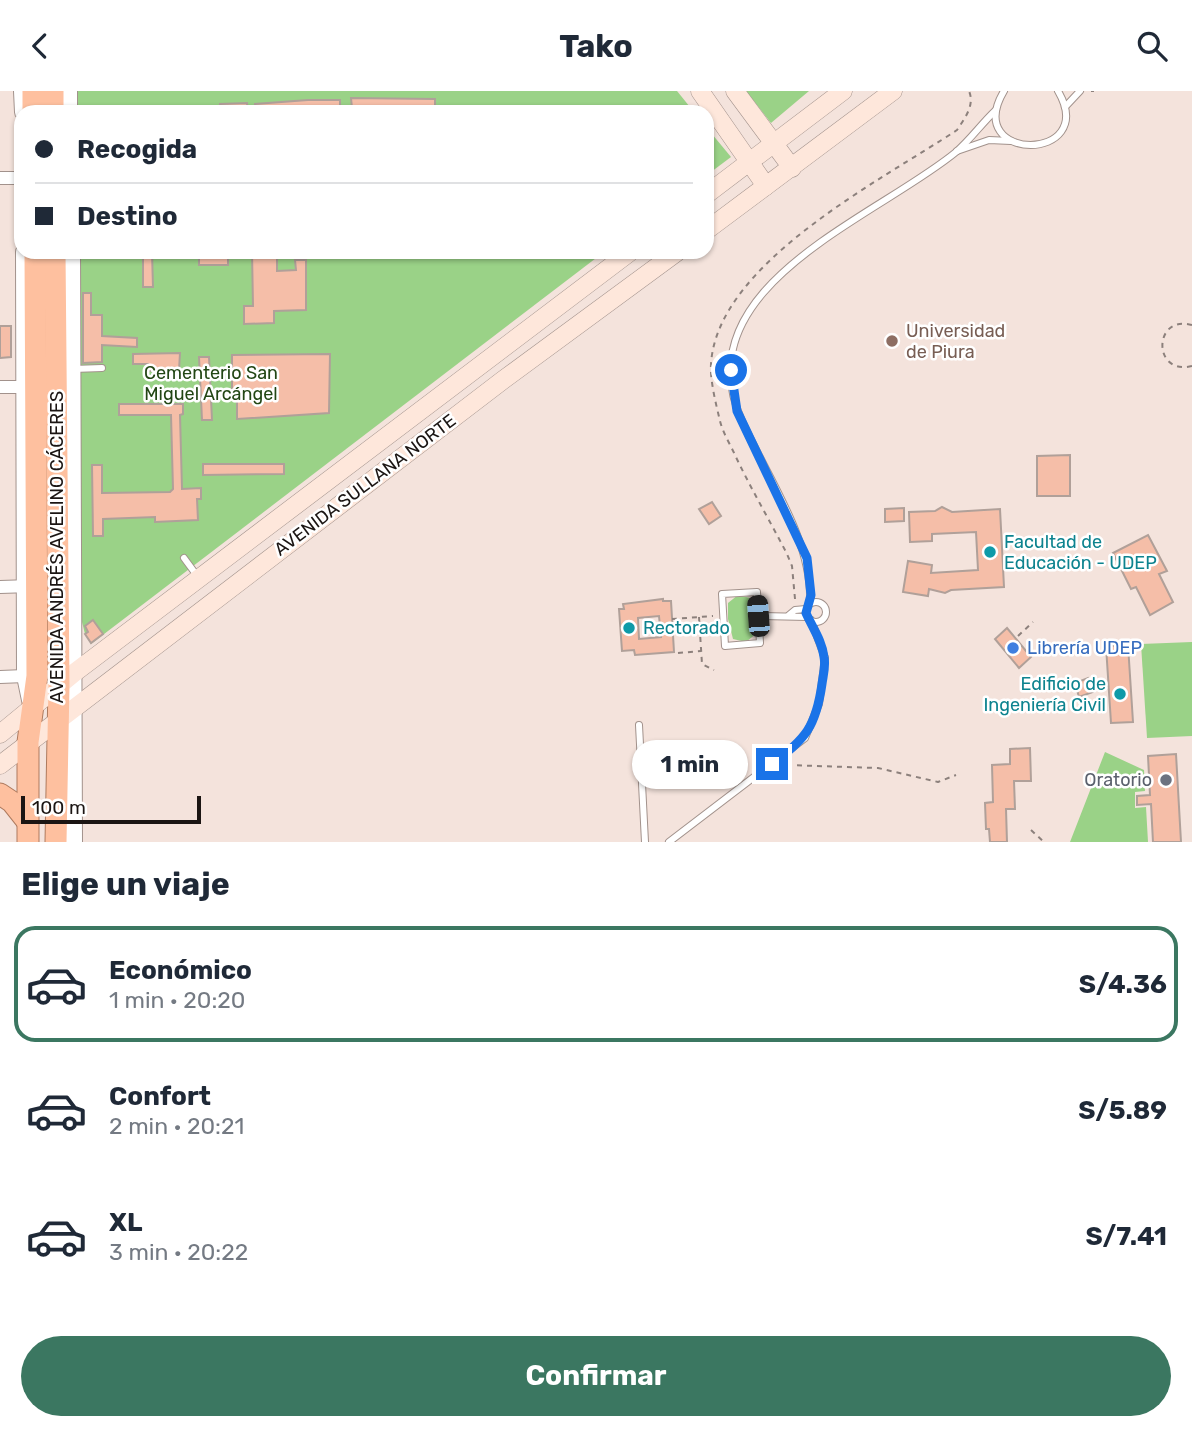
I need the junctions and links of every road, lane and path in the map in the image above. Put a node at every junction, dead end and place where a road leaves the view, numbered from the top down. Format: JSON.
{"nodes":[{"id":1,"x":735,"y":91,"type":"edge"},
{"id":2,"x":843,"y":91,"type":"edge"},
{"id":3,"x":893,"y":91,"type":"edge"},
{"id":4,"x":969,"y":91,"type":"edge"},
{"id":5,"x":1003,"y":91,"type":"edge"},
{"id":6,"x":1058,"y":91,"type":"edge"},
{"id":7,"x":1080,"y":91,"type":"edge"},
{"id":8,"x":1065,"y":107,"type":"junction"},
{"id":9,"x":996,"y":110,"type":"junction"},
{"id":10,"x":714,"y":112,"type":"edge"},
{"id":11,"x":1012,"y":141,"type":"junction"},
{"id":12,"x":775,"y":144,"type":"junction"},
{"id":13,"x":956,"y":152,"type":"junction"},
{"id":14,"x":748,"y":163,"type":"junction"},
{"id":15,"x":792,"y":168,"type":"junction"},
{"id":16,"x":766,"y":186,"type":"junction"},
{"id":17,"x":714,"y":189,"type":"edge"},
{"id":18,"x":714,"y":225,"type":"edge"},
{"id":19,"x":24,"y":259,"type":"edge"},
{"id":20,"x":35,"y":259,"type":"edge"},
{"id":21,"x":55,"y":259,"type":"edge"},
{"id":22,"x":72,"y":259,"type":"edge"},
{"id":23,"x":621,"y":259,"type":"edge"},
{"id":24,"x":667,"y":259,"type":"edge"},
{"id":25,"x":1192,"y":325,"type":"edge"},
{"id":26,"x":1192,"y":366,"type":"edge"},
{"id":27,"x":102,"y":368,"type":"dead end"},
{"id":28,"x":73,"y":369,"type":"junction"},
{"id":29,"x":0,"y":387,"type":"edge"},
{"id":30,"x":25,"y":387,"type":"junction"},
{"id":31,"x":184,"y":558,"type":"dead end"},
{"id":32,"x":199,"y":578,"type":"junction"},
{"id":33,"x":810,"y":579,"type":"junction"},
{"id":34,"x":31,"y":586,"type":"junction"},
{"id":35,"x":0,"y":587,"type":"edge"},
{"id":36,"x":823,"y":605,"type":"junction"},
{"id":37,"x":807,"y":612,"type":"junction"},
{"id":38,"x":706,"y":616,"type":"dead end"},
{"id":39,"x":758,"y":616,"type":"junction"},
{"id":40,"x":699,"y":617,"type":"junction"},
{"id":41,"x":824,"y":617,"type":"junction"},
{"id":42,"x":672,"y":619,"type":"dead end"},
{"id":43,"x":1033,"y":622,"type":"dead end"},
{"id":44,"x":817,"y":635,"type":"junction"},
{"id":45,"x":1018,"y":636,"type":"dead end"},
{"id":46,"x":701,"y":651,"type":"junction"},
{"id":47,"x":678,"y":653,"type":"dead end"},
{"id":48,"x":714,"y":670,"type":"dead end"},
{"id":49,"x":25,"y":676,"type":"junction"},
{"id":50,"x":0,"y":677,"type":"edge"},
{"id":51,"x":66,"y":679,"type":"junction"},
{"id":52,"x":75,"y":707,"type":"junction"},
{"id":53,"x":32,"y":709,"type":"junction"},
{"id":54,"x":57,"y":721,"type":"junction"},
{"id":55,"x":639,"y":725,"type":"dead end"},
{"id":56,"x":0,"y":733,"type":"edge"},
{"id":57,"x":28,"y":743,"type":"junction"},
{"id":58,"x":2,"y":757,"type":"edge"},
{"id":59,"x":772,"y":764,"type":"junction"},
{"id":60,"x":956,"y":775,"type":"dead end"},
{"id":61,"x":0,"y":795,"type":"edge"},
{"id":62,"x":1031,"y":829,"type":"dead end"},
{"id":63,"x":28,"y":831,"type":"edge"},
{"id":64,"x":56,"y":842,"type":"edge"},
{"id":65,"x":74,"y":842,"type":"edge"},
{"id":66,"x":645,"y":842,"type":"edge"},
{"id":67,"x":669,"y":842,"type":"edge"},
{"id":68,"x":1044,"y":842,"type":"edge"}],
"edges":[{"from":1,"to":12,"type":"main road"},
{"from":2,"to":12,"type":"main road"},
{"from":3,"to":15,"type":"main road"},
{"from":4,"to":37,"type":"path"},
{"from":5,"to":9,"type":"lane"},
{"from":6,"to":8,"type":"lane"},
{"from":7,"to":8,"type":"lane"},
{"from":8,"to":11,"type":"lane"},
{"from":9,"to":11,"type":"lane"},
{"from":9,"to":13,"type":"lane"},
{"from":10,"to":14,"type":"main road"},
{"from":11,"to":13,"type":"lane"},
{"from":12,"to":14,"type":"main road"},
{"from":12,"to":15,"type":"main road"},
{"from":13,"to":33,"type":"lane"},
{"from":14,"to":16,"type":"main road"},
{"from":14,"to":17,"type":"main road"},
{"from":15,"to":16,"type":"main road"},
{"from":16,"to":18,"type":"main road"},
{"from":19,"to":30,"type":"street","name":"AVENIDA ANDRÉS AVELINO CÁCERES"},
{"from":20,"to":34,"type":"highway","name":"AVENIDA ANDRÉS AVELINO CÁCERES"},
{"from":21,"to":51,"type":"highway","name":"AVENIDA ANDRÉS AVELINO CÁCERES"},
{"from":22,"to":28,"type":"street","name":"AVENIDA ANDRÉS AVELINO CÁCERES"},
{"from":23,"to":32,"type":"main road","name":"AVENIDA SULLANA NORTE"},
{"from":24,"to":52,"type":"main road","name":"AVENIDA SULLANA NORTE"},
{"from":25,"to":26,"type":"path"},
{"from":27,"to":28,"type":"lane"},
{"from":28,"to":51,"type":"street","name":"AVENIDA ANDRÉS AVELINO CÁCERES"},
{"from":29,"to":30,"type":"street"},
{"from":30,"to":34,"type":"street","name":"AVENIDA ANDRÉS AVELINO CÁCERES"},
{"from":31,"to":32,"type":"lane"},
{"from":32,"to":51,"type":"main road","name":"AVENIDA SULLANA NORTE"},
{"from":33,"to":36,"type":"lane"},
{"from":33,"to":37,"type":"lane"},
{"from":34,"to":35,"type":"street"},
{"from":34,"to":49,"type":"street","name":"AVENIDA ANDRÉS AVELINO CÁCERES"},
{"from":34,"to":53,"type":"highway","name":"AVENIDA ANDRÉS AVELINO CÁCERES"},
{"from":36,"to":37,"type":"lane"},
{"from":36,"to":41,"type":"lane"},
{"from":37,"to":39,"type":"lane"},
{"from":37,"to":41,"type":"lane"},
{"from":37,"to":44,"type":"lane"},
{"from":38,"to":40,"type":"path"},
{"from":39,"to":39,"type":"lane"},
{"from":40,"to":42,"type":"path"},
{"from":40,"to":46,"type":"path"},
{"from":41,"to":44,"type":"lane"},
{"from":43,"to":45,"type":"path"},
{"from":44,"to":59,"type":"lane"},
{"from":46,"to":47,"type":"path"},
{"from":46,"to":48,"type":"path"},
{"from":49,"to":50,"type":"street"},
{"from":49,"to":53,"type":"street","name":"AVENIDA ANDRÉS AVELINO CÁCERES"},
{"from":51,"to":52,"type":"street","name":"AVENIDA ANDRÉS AVELINO CÁCERES"},
{"from":51,"to":53,"type":"main road","name":"AVENIDA SULLANA NORTE"},
{"from":51,"to":54,"type":"highway","name":"AVENIDA ANDRÉS AVELINO CÁCERES"},
{"from":52,"to":54,"type":"main road","name":"AVENIDA SULLANA NORTE"},
{"from":52,"to":65,"type":"street","name":"AVENIDA ANDRÉS AVELINO CÁCERES"},
{"from":53,"to":56,"type":"main road","name":"AVENIDA SULLANA NORTE"},
{"from":53,"to":57,"type":"highway","name":"AVENIDA ANDRÉS AVELINO CÁCERES"},
{"from":54,"to":57,"type":"main road","name":"AVENIDA SULLANA NORTE"},
{"from":54,"to":64,"type":"highway","name":"AVENIDA ANDRÉS AVELINO CÁCERES"},
{"from":55,"to":66,"type":"lane"},
{"from":57,"to":58,"type":"main road","name":"AVENIDA SULLANA NORTE"},
{"from":57,"to":63,"type":"highway","name":"AVENIDA ANDRÉS AVELINO CÁCERES"},
{"from":59,"to":60,"type":"path"},
{"from":59,"to":67,"type":"lane"},
{"from":61,"to":63,"type":"highway"},
{"from":62,"to":68,"type":"path"}]}
